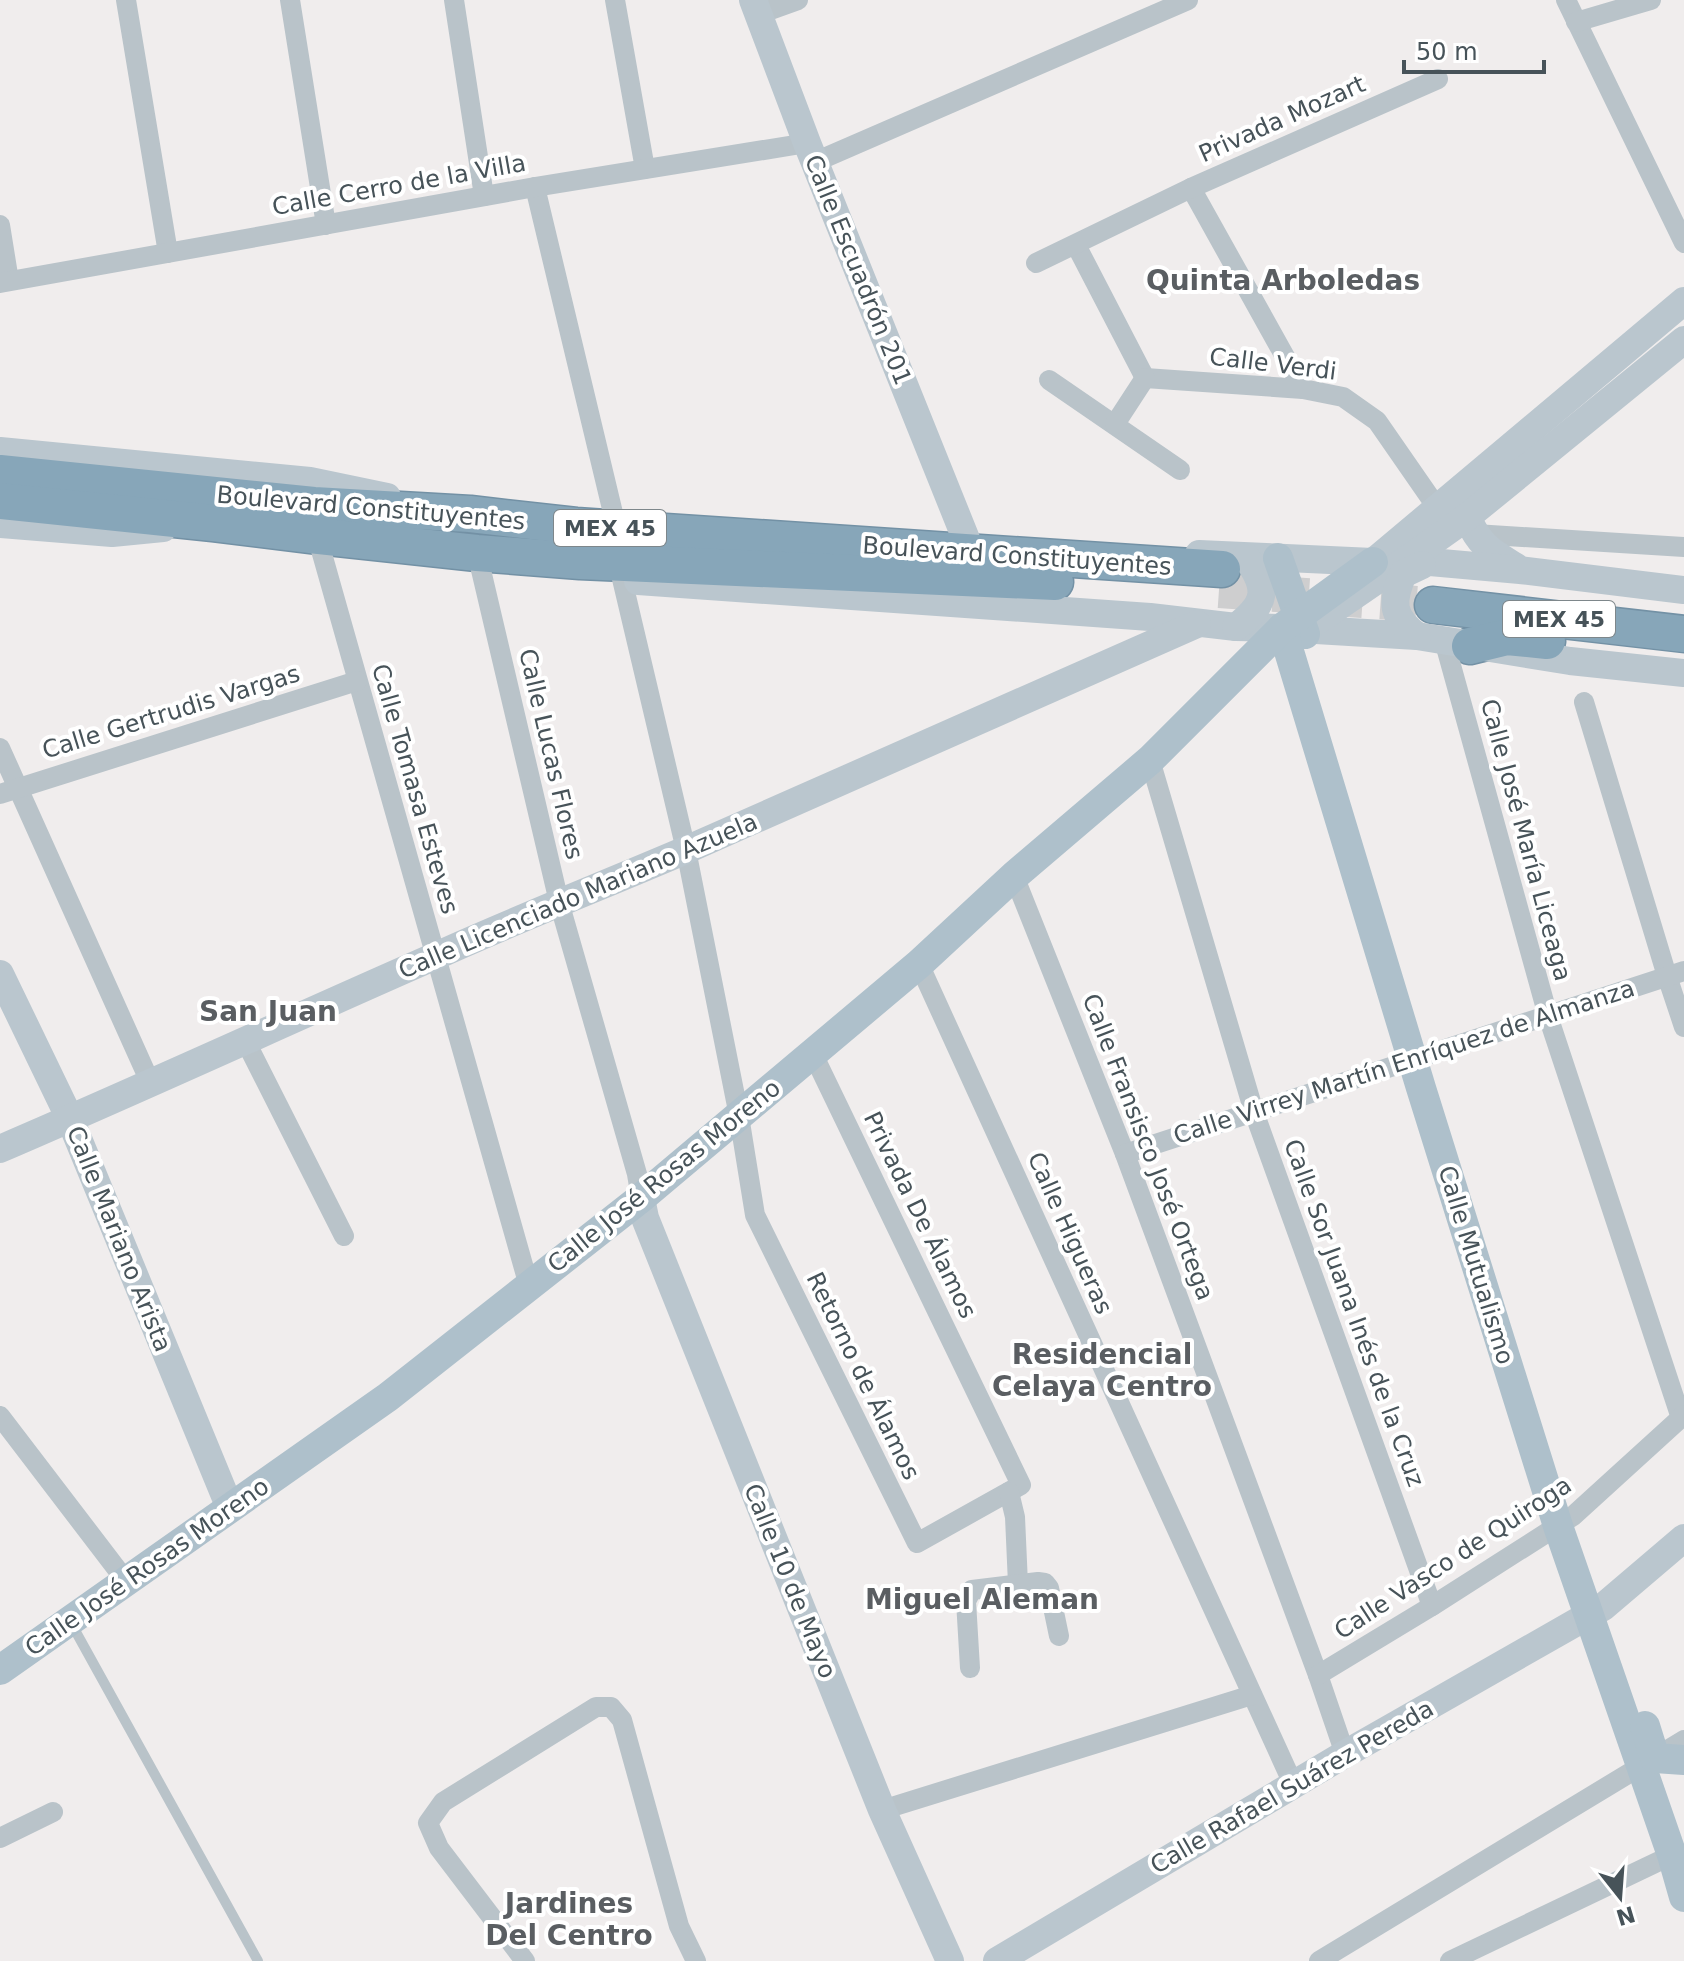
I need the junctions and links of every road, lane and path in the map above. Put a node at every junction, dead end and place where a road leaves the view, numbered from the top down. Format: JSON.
{"nodes":[{"id":1,"x":126,"y":0,"type":"edge"},
{"id":2,"x":290,"y":0,"type":"edge"},
{"id":3,"x":454,"y":0,"type":"edge"},
{"id":4,"x":615,"y":0,"type":"edge"},
{"id":5,"x":798,"y":0,"type":"edge"},
{"id":6,"x":1188,"y":0,"type":"edge"},
{"id":7,"x":1566,"y":0,"type":"edge"},
{"id":8,"x":1651,"y":0,"type":"edge"},
{"id":9,"x":756,"y":7,"type":"edge"},
{"id":10,"x":1576,"y":22,"type":"junction"},
{"id":11,"x":1438,"y":79,"type":"dead end"},
{"id":12,"x":811,"y":152,"type":"junction"},
{"id":13,"x":645,"y":169,"type":"junction"},
{"id":14,"x":535,"y":187,"type":"junction"},
{"id":15,"x":1191,"y":188,"type":"junction"},
{"id":16,"x":484,"y":196,"type":"junction"},
{"id":17,"x":0,"y":225,"type":"edge"},
{"id":18,"x":326,"y":225,"type":"junction"},
{"id":19,"x":1684,"y":243,"type":"edge"},
{"id":20,"x":1076,"y":245,"type":"junction"},
{"id":21,"x":168,"y":253,"type":"junction"},
{"id":22,"x":1036,"y":263,"type":"dead end"},
{"id":23,"x":5,"y":282,"type":"edge"},
{"id":24,"x":1684,"y":301,"type":"edge"},
{"id":25,"x":1684,"y":340,"type":"edge"},
{"id":26,"x":1145,"y":378,"type":"junction"},
{"id":27,"x":1049,"y":380,"type":"dead end"},
{"id":28,"x":1303,"y":389,"type":"junction"},
{"id":29,"x":1115,"y":424,"type":"junction"},
{"id":30,"x":0,"y":451,"type":"edge"},
{"id":31,"x":1180,"y":470,"type":"dead end"},
{"id":32,"x":0,"y":473,"type":"edge"},
{"id":33,"x":0,"y":501,"type":"edge"},
{"id":34,"x":1438,"y":509,"type":"junction"},
{"id":35,"x":613,"y":513,"type":"junction"},
{"id":36,"x":470,"y":514,"type":"junction"},
{"id":37,"x":213,"y":523,"type":"junction"},
{"id":38,"x":0,"y":524,"type":"edge"},
{"id":39,"x":1471,"y":525,"type":"junction"},
{"id":40,"x":317,"y":536,"type":"junction"},
{"id":41,"x":966,"y":539,"type":"junction"},
{"id":42,"x":578,"y":543,"type":"junction"},
{"id":43,"x":1684,"y":547,"type":"edge"},
{"id":44,"x":477,"y":553,"type":"junction"},
{"id":45,"x":1278,"y":558,"type":"junction"},
{"id":46,"x":1520,"y":570,"type":"junction"},
{"id":47,"x":1229,"y":572,"type":"junction"},
{"id":48,"x":622,"y":579,"type":"junction"},
{"id":49,"x":1684,"y":590,"type":"edge"},
{"id":50,"x":1426,"y":599,"type":"junction"},
{"id":51,"x":1684,"y":610,"type":"edge"},
{"id":52,"x":1294,"y":625,"type":"junction"},
{"id":53,"x":1236,"y":627,"type":"junction"},
{"id":54,"x":1153,"y":630,"type":"junction"},
{"id":55,"x":1684,"y":634,"type":"edge"},
{"id":56,"x":1684,"y":655,"type":"edge"},
{"id":57,"x":1684,"y":673,"type":"edge"},
{"id":58,"x":357,"y":681,"type":"junction"},
{"id":59,"x":1584,"y":702,"type":"dead end"},
{"id":60,"x":0,"y":748,"type":"edge"},
{"id":61,"x":1150,"y":760,"type":"junction"},
{"id":62,"x":9,"y":791,"type":"edge"},
{"id":63,"x":686,"y":850,"type":"junction"},
{"id":64,"x":1014,"y":876,"type":"junction"},
{"id":65,"x":559,"y":902,"type":"junction"},
{"id":66,"x":435,"y":956,"type":"junction"},
{"id":67,"x":919,"y":964,"type":"junction"},
{"id":68,"x":0,"y":974,"type":"edge"},
{"id":69,"x":1675,"y":974,"type":"edge"},
{"id":70,"x":1548,"y":1016,"type":"junction"},
{"id":71,"x":1684,"y":1027,"type":"edge"},
{"id":72,"x":246,"y":1042,"type":"junction"},
{"id":73,"x":813,"y":1054,"type":"junction"},
{"id":74,"x":1421,"y":1057,"type":"junction"},
{"id":75,"x":150,"y":1082,"type":"junction"},
{"id":76,"x":1254,"y":1112,"type":"junction"},
{"id":77,"x":739,"y":1116,"type":"junction"},
{"id":78,"x":70,"y":1119,"type":"junction"},
{"id":79,"x":0,"y":1149,"type":"edge"},
{"id":80,"x":1125,"y":1154,"type":"junction"},
{"id":81,"x":641,"y":1198,"type":"junction"},
{"id":82,"x":344,"y":1236,"type":"dead end"},
{"id":83,"x":529,"y":1286,"type":"junction"},
{"id":84,"x":0,"y":1416,"type":"edge"},
{"id":85,"x":1682,"y":1416,"type":"edge"},
{"id":86,"x":1015,"y":1488,"type":"junction"},
{"id":87,"x":230,"y":1508,"type":"junction"},
{"id":88,"x":1566,"y":1521,"type":"junction"},
{"id":89,"x":1684,"y":1538,"type":"edge"},
{"id":90,"x":126,"y":1581,"type":"junction"},
{"id":91,"x":1018,"y":1584,"type":"junction"},
{"id":92,"x":1432,"y":1606,"type":"junction"},
{"id":93,"x":1596,"y":1611,"type":"junction"},
{"id":94,"x":70,"y":1621,"type":"junction"},
{"id":95,"x":1059,"y":1636,"type":"dead end"},
{"id":96,"x":970,"y":1668,"type":"dead end"},
{"id":97,"x":0,"y":1670,"type":"edge"},
{"id":98,"x":1318,"y":1675,"type":"junction"},
{"id":99,"x":1252,"y":1695,"type":"junction"},
{"id":100,"x":1684,"y":1740,"type":"edge"},
{"id":101,"x":1345,"y":1754,"type":"junction"},
{"id":102,"x":1660,"y":1761,"type":"edge"},
{"id":103,"x":1294,"y":1786,"type":"junction"},
{"id":104,"x":882,"y":1810,"type":"junction"},
{"id":105,"x":53,"y":1812,"type":"dead end"},
{"id":106,"x":0,"y":1838,"type":"edge"},
{"id":107,"x":1672,"y":1855,"type":"junction"},
{"id":108,"x":1684,"y":1897,"type":"edge"},
{"id":109,"x":258,"y":1961,"type":"edge"},
{"id":110,"x":525,"y":1961,"type":"edge"},
{"id":111,"x":696,"y":1961,"type":"edge"},
{"id":112,"x":950,"y":1961,"type":"edge"},
{"id":113,"x":997,"y":1961,"type":"edge"},
{"id":114,"x":1319,"y":1961,"type":"edge"},
{"id":115,"x":1450,"y":1961,"type":"edge"}],
"edges":[{"from":1,"to":21,"type":"street"},
{"from":2,"to":18,"type":"street"},
{"from":3,"to":16,"type":"street"},
{"from":4,"to":13,"type":"street"},
{"from":5,"to":9,"type":"street"},
{"from":6,"to":12,"type":"street","name":"Calle Cerro de la Villa"},
{"from":7,"to":10,"type":"street"},
{"from":8,"to":10,"type":"street"},
{"from":9,"to":12,"type":"street","name":"Calle Escuadrón 201"},
{"from":10,"to":19,"type":"street"},
{"from":11,"to":15,"type":"street","name":"Privada Mozart"},
{"from":12,"to":13,"type":"street","name":"Calle Cerro de la Villa"},
{"from":12,"to":41,"type":"street","name":"Calle Escuadrón 201"},
{"from":13,"to":14,"type":"street","name":"Calle Cerro de la Villa"},
{"from":14,"to":16,"type":"street","name":"Calle Cerro de la Villa"},
{"from":14,"to":35,"type":"street"},
{"from":15,"to":20,"type":"street","name":"Privada Mozart"},
{"from":15,"to":28,"type":"street"},
{"from":16,"to":18,"type":"street","name":"Calle Cerro de la Villa"},
{"from":17,"to":23,"type":"street"},
{"from":18,"to":21,"type":"street","name":"Calle Cerro de la Villa"},
{"from":20,"to":22,"type":"street","name":"Privada Mozart"},
{"from":20,"to":26,"type":"street"},
{"from":21,"to":23,"type":"street","name":"Calle Cerro de la Villa"},
{"from":24,"to":34,"type":"street"},
{"from":25,"to":39,"type":"street"},
{"from":26,"to":28,"type":"street","name":"Calle Verdi"},
{"from":26,"to":29,"type":"street"},
{"from":27,"to":29,"type":"street"},
{"from":28,"to":34,"type":"street","name":"Calle Verdi"},
{"from":29,"to":31,"type":"street"},
{"from":30,"to":36,"type":"street"},
{"from":32,"to":36,"type":"highway","name":"Boulevard Constituyentes","number":"MEX 45"},
{"from":33,"to":37,"type":"highway","name":"Boulevard Constituyentes","number":"MEX 45"},
{"from":34,"to":50,"type":"street"},
{"from":35,"to":41,"type":"street"},
{"from":35,"to":42,"type":"street"},
{"from":36,"to":42,"type":"highway","name":"Boulevard Constituyentes","number":"MEX 45"},
{"from":37,"to":38,"type":"street"},
{"from":37,"to":40,"type":"highway","name":"Boulevard Constituyentes","number":"MEX 45"},
{"from":39,"to":43,"type":"street"},
{"from":39,"to":46,"type":"street"},
{"from":39,"to":50,"type":"street"},
{"from":40,"to":44,"type":"highway","name":"Boulevard Constituyentes","number":"MEX 45"},
{"from":40,"to":58,"type":"street","name":"Calle Tomasa Esteves"},
{"from":41,"to":47,"type":"street"},
{"from":42,"to":44,"type":"highway","name":"Boulevard Constituyentes","number":"MEX 45"},
{"from":42,"to":47,"type":"highway","name":"Boulevard Constituyentes","number":"MEX 45"},
{"from":42,"to":48,"type":"street"},
{"from":44,"to":65,"type":"street","name":"Calle Lucas Flores"},
{"from":45,"to":47,"type":"street"},
{"from":45,"to":50,"type":"street"},
{"from":45,"to":52,"type":"main road","name":"Calle Mutualismo"},
{"from":46,"to":49,"type":"street"},
{"from":46,"to":50,"type":"street"},
{"from":47,"to":53,"type":"street"},
{"from":48,"to":54,"type":"street"},
{"from":48,"to":63,"type":"street"},
{"from":50,"to":51,"type":"highway","number":"MEX 45"},
{"from":50,"to":52,"type":"main road","name":"Calle José Rosas Moreno"},
{"from":50,"to":52,"type":"street"},
{"from":50,"to":55,"type":"highway","number":"MEX 45"},
{"from":50,"to":56,"type":"highway"},
{"from":50,"to":57,"type":"street"},
{"from":50,"to":70,"type":"street","name":"Calle José María Liceaga"},
{"from":52,"to":53,"type":"street"},
{"from":52,"to":61,"type":"main road","name":"Calle José Rosas Moreno"},
{"from":52,"to":74,"type":"main road","name":"Calle Mutualismo"},
{"from":53,"to":54,"type":"street","name":"Calle Licenciado Mariano Azuela"},
{"from":54,"to":63,"type":"street","name":"Calle Licenciado Mariano Azuela"},
{"from":58,"to":62,"type":"street","name":"Calle Gertrudis Vargas"},
{"from":58,"to":66,"type":"street","name":"Calle Tomasa Esteves"},
{"from":59,"to":69,"type":"street"},
{"from":60,"to":62,"type":"street"},
{"from":61,"to":64,"type":"main road","name":"Calle José Rosas Moreno"},
{"from":61,"to":76,"type":"street","name":"Calle Sor Juana Inés de la Cruz"},
{"from":62,"to":75,"type":"street"},
{"from":63,"to":65,"type":"street","name":"Calle Licenciado Mariano Azuela"},
{"from":63,"to":77,"type":"street"},
{"from":64,"to":67,"type":"main road","name":"Calle José Rosas Moreno"},
{"from":64,"to":80,"type":"street","name":"Calle Fransisco José Ortega"},
{"from":65,"to":66,"type":"street","name":"Calle Licenciado Mariano Azuela"},
{"from":65,"to":81,"type":"street","name":"Calle Lucas Flores"},
{"from":66,"to":72,"type":"street","name":"Calle Licenciado Mariano Azuela"},
{"from":66,"to":83,"type":"street","name":"Calle Tomasa Esteves"},
{"from":67,"to":73,"type":"main road","name":"Calle José Rosas Moreno"},
{"from":67,"to":99,"type":"street","name":"Calle Higueras"},
{"from":68,"to":78,"type":"street","name":"Calle Mariano Arista"},
{"from":69,"to":70,"type":"street","name":"Calle Virrey Martín Enríquez de Almanza"},
{"from":69,"to":71,"type":"street"},
{"from":70,"to":74,"type":"street","name":"Calle Virrey Martín Enríquez de Almanza"},
{"from":70,"to":85,"type":"street","name":"Calle José María Liceaga"},
{"from":72,"to":75,"type":"street","name":"Calle Licenciado Mariano Azuela"},
{"from":72,"to":82,"type":"street"},
{"from":73,"to":77,"type":"main road","name":"Calle José Rosas Moreno"},
{"from":73,"to":86,"type":"street","name":"Privada De Álamos"},
{"from":74,"to":76,"type":"street","name":"Calle Virrey Martín Enríquez de Almanza"},
{"from":74,"to":88,"type":"main road","name":"Calle Mutualismo"},
{"from":75,"to":78,"type":"street","name":"Calle Licenciado Mariano Azuela"},
{"from":76,"to":80,"type":"street","name":"Calle Virrey Martín Enríquez de Almanza"},
{"from":76,"to":92,"type":"street","name":"Calle Sor Juana Inés de la Cruz"},
{"from":77,"to":81,"type":"main road","name":"Calle José Rosas Moreno"},
{"from":77,"to":86,"type":"street","name":"Retorno de Álamos"},
{"from":78,"to":79,"type":"street","name":"Calle Licenciado Mariano Azuela"},
{"from":78,"to":87,"type":"street","name":"Calle Mariano Arista"},
{"from":80,"to":98,"type":"street","name":"Calle Fransisco José Ortega"},
{"from":81,"to":83,"type":"main road","name":"Calle José Rosas Moreno"},
{"from":81,"to":104,"type":"street","name":"Calle 10 de Mayo"},
{"from":83,"to":87,"type":"main road","name":"Calle José Rosas Moreno"},
{"from":84,"to":90,"type":"street"},
{"from":85,"to":88,"type":"street","name":"Calle Vasco de Quiroga"},
{"from":86,"to":91,"type":"street","name":"Privada De Álamos"},
{"from":87,"to":90,"type":"main road","name":"Calle José Rosas Moreno"},
{"from":88,"to":92,"type":"street","name":"Calle Vasco de Quiroga"},
{"from":88,"to":93,"type":"main road","name":"Calle Mutualismo"},
{"from":89,"to":93,"type":"street","name":"Calle Rafael Suárez Pereda"},
{"from":90,"to":94,"type":"main road","name":"Calle José Rosas Moreno"},
{"from":91,"to":95,"type":"street"},
{"from":91,"to":96,"type":"street"},
{"from":92,"to":98,"type":"street","name":"Calle Vasco de Quiroga"},
{"from":93,"to":101,"type":"street","name":"Calle Rafael Suárez Pereda"},
{"from":93,"to":102,"type":"main road","name":"Calle Mutualismo"},
{"from":94,"to":97,"type":"main road","name":"Calle José Rosas Moreno"},
{"from":94,"to":109,"type":"lane"},
{"from":98,"to":101,"type":"street","name":"Calle Fransisco José Ortega"},
{"from":99,"to":103,"type":"street","name":"Calle Higueras"},
{"from":99,"to":104,"type":"street"},
{"from":100,"to":102,"type":"street"},
{"from":101,"to":103,"type":"street","name":"Calle Rafael Suárez Pereda"},
{"from":102,"to":107,"type":"main road","name":"Calle Mutualismo"},
{"from":102,"to":114,"type":"street"},
{"from":103,"to":113,"type":"street","name":"Calle Rafael Suárez Pereda"},
{"from":104,"to":112,"type":"street","name":"Calle 10 de Mayo"},
{"from":105,"to":106,"type":"street"},
{"from":107,"to":108,"type":"main road","name":"Calle Mutualismo"},
{"from":107,"to":115,"type":"street"},
{"from":110,"to":111,"type":"street"}]}
